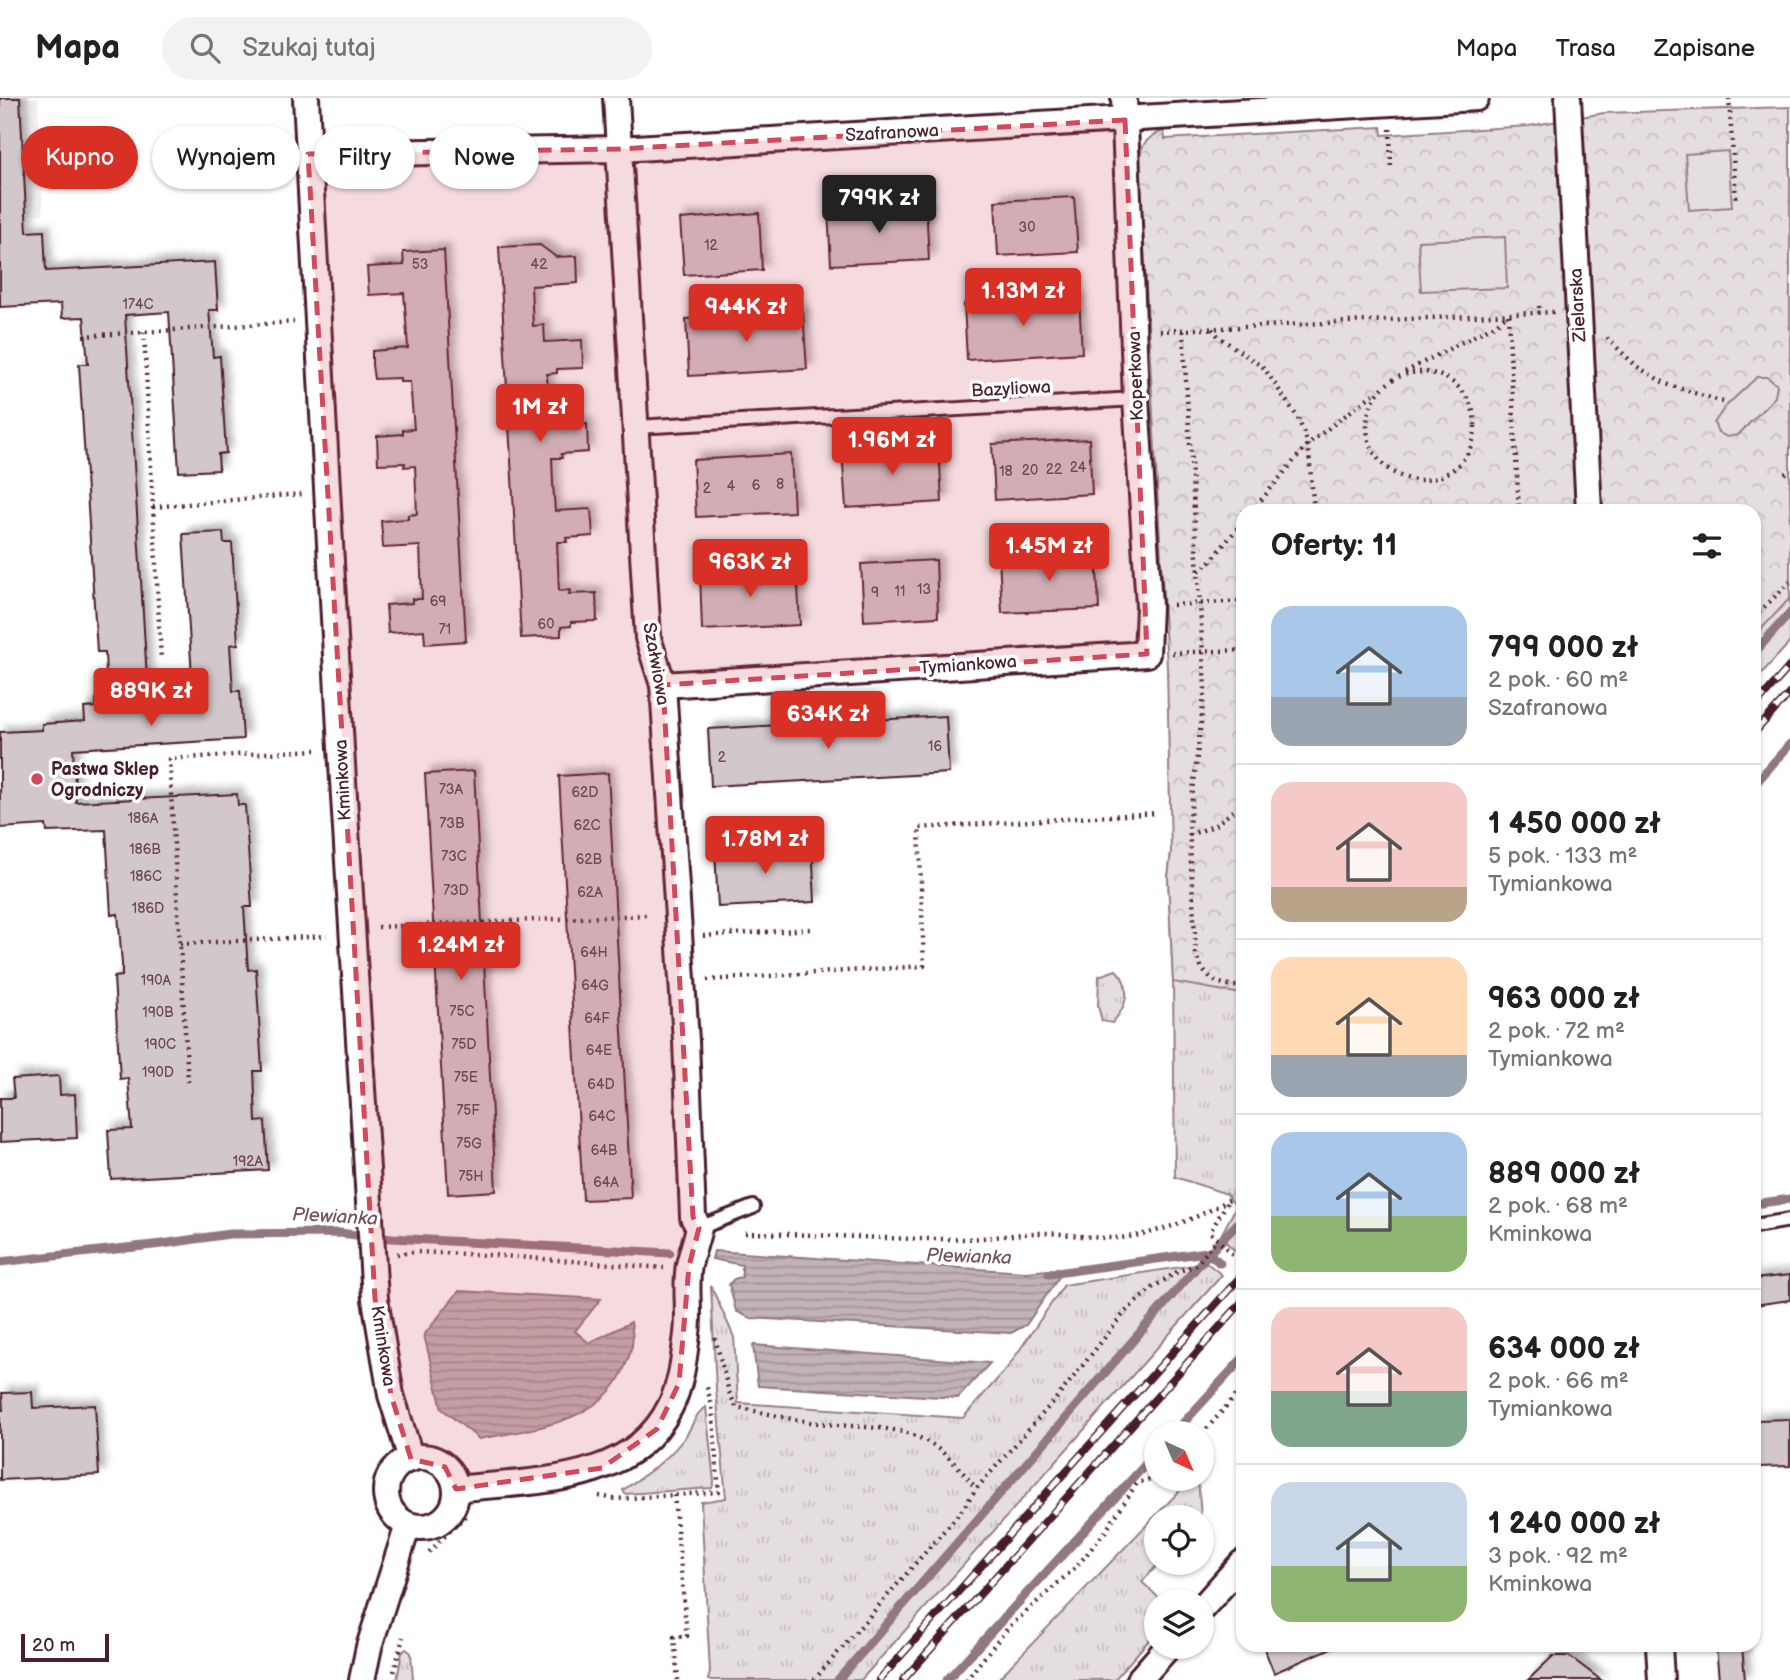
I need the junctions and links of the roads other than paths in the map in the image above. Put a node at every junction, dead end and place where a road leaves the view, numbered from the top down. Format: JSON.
{"nodes":[{"id":1,"x":306,"y":98,"type":"edge"},
{"id":2,"x":616,"y":98,"type":"edge"},
{"id":3,"x":1476,"y":98,"type":"edge"},
{"id":4,"x":1569,"y":98,"type":"edge"},
{"id":5,"x":1125,"y":109,"type":"edge"},
{"id":6,"x":619,"y":149,"type":"junction"},
{"id":7,"x":308,"y":154,"type":"junction"},
{"id":8,"x":1136,"y":399,"type":"junction"},
{"id":9,"x":636,"y":427,"type":"junction"},
{"id":10,"x":1589,"y":504,"type":"edge"},
{"id":11,"x":1147,"y":654,"type":"joint"},
{"id":12,"x":663,"y":685,"type":"junction"},
{"id":13,"x":752,"y":1207,"type":"dead end"},
{"id":14,"x":1790,"y":1220,"type":"edge"},
{"id":15,"x":1761,"y":1225,"type":"edge"},
{"id":16,"x":699,"y":1228,"type":"junction"},
{"id":17,"x":411,"y":1459,"type":"junction"},
{"id":18,"x":456,"y":1489,"type":"junction"},
{"id":19,"x":408,"y":1525,"type":"junction"},
{"id":20,"x":1236,"y":1570,"type":"edge"},
{"id":21,"x":1214,"y":1594,"type":"edge"},
{"id":22,"x":1659,"y":1652,"type":"edge"},
{"id":23,"x":1157,"y":1659,"type":"edge"},
{"id":24,"x":362,"y":1680,"type":"edge"},
{"id":25,"x":1139,"y":1680,"type":"edge"},
{"id":26,"x":1661,"y":1680,"type":"edge"}],
"edges":[{"from":1,"to":7,"type":"street","name":"Kminkowa"},
{"from":2,"to":6,"type":"street","name":"Szałwiowa"},
{"from":3,"to":5,"type":"street","name":"Szafranowa"},
{"from":4,"to":10,"type":"street","name":"Zielarska"},
{"from":5,"to":6,"type":"street","name":"Szafranowa"},
{"from":5,"to":8,"type":"street","name":"Koperkowa"},
{"from":6,"to":7,"type":"street","name":"Szafranowa"},
{"from":6,"to":9,"type":"street","name":"Szałwiowa"},
{"from":7,"to":17,"type":"street","name":"Kminkowa"},
{"from":8,"to":9,"type":"lane","name":"Bazyliowa"},
{"from":8,"to":11,"type":"street","name":"Koperkowa"},
{"from":9,"to":12,"type":"street","name":"Szałwiowa"},
{"from":11,"to":12,"type":"street","name":"Tymiankowa"},
{"from":12,"to":16,"type":"street","name":"Szałwiowa"},
{"from":13,"to":16,"type":"lane"},
{"from":14,"to":15,"type":"lane"},
{"from":16,"to":18,"type":"street"},
{"from":17,"to":18,"type":"street"},
{"from":17,"to":19,"type":"street"},
{"from":18,"to":19,"type":"street"},
{"from":19,"to":24,"type":"street"},
{"from":20,"to":21,"type":"street"},
{"from":22,"to":26,"type":"street"},
{"from":23,"to":25,"type":"street"}]}
